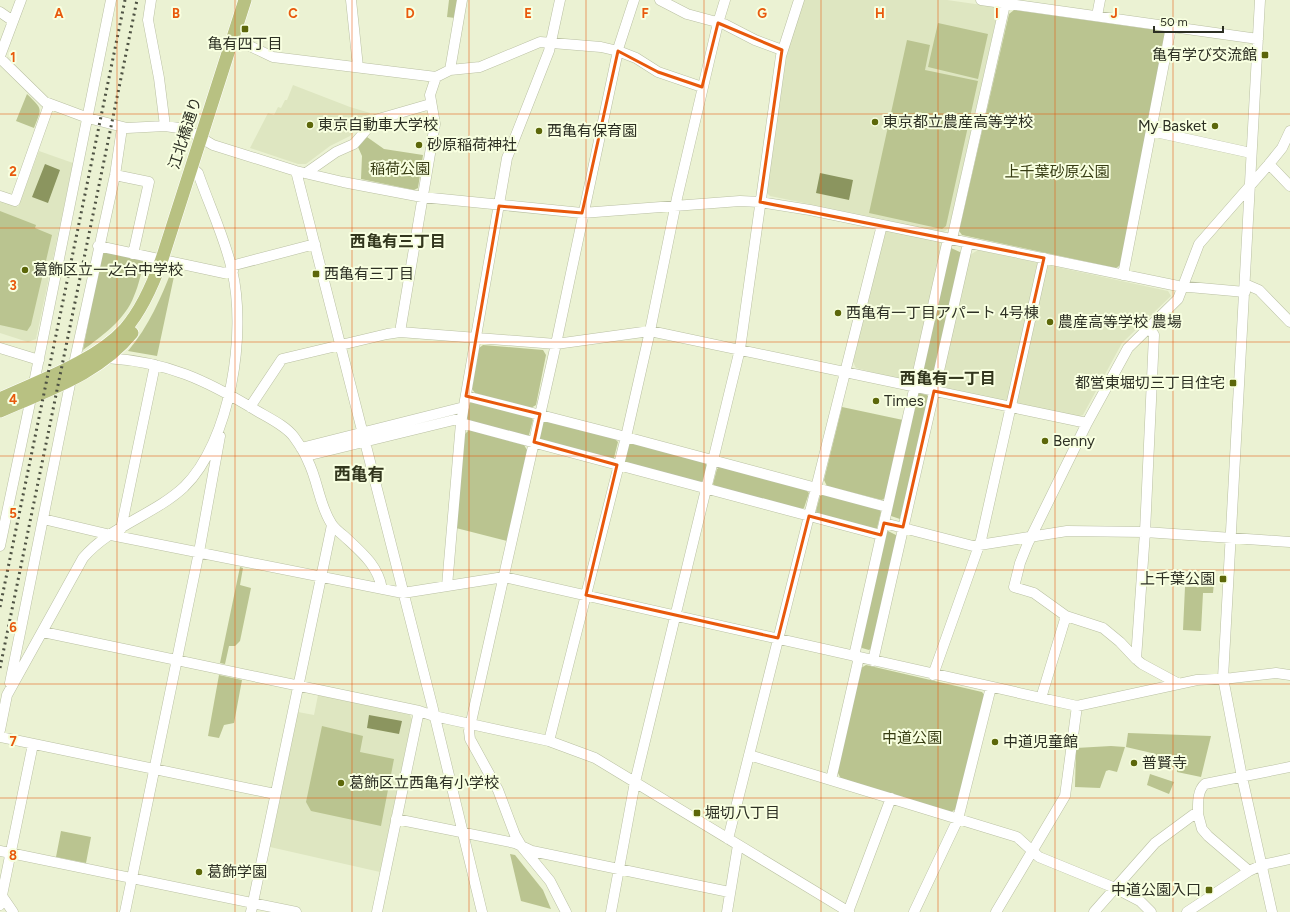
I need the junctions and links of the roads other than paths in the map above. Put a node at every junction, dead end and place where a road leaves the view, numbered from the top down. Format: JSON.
{"nodes":[{"id":1,"x":21,"y":0,"type":"edge"},
{"id":2,"x":111,"y":0,"type":"edge"},
{"id":3,"x":151,"y":0,"type":"edge"},
{"id":4,"x":246,"y":0,"type":"edge"},
{"id":5,"x":351,"y":0,"type":"edge"},
{"id":6,"x":462,"y":0,"type":"edge"},
{"id":7,"x":560,"y":0,"type":"edge"},
{"id":8,"x":634,"y":0,"type":"edge"},
{"id":9,"x":660,"y":0,"type":"edge"},
{"id":10,"x":725,"y":0,"type":"edge"},
{"id":11,"x":799,"y":0,"type":"edge"},
{"id":12,"x":981,"y":0,"type":"edge"},
{"id":13,"x":1100,"y":0,"type":"edge"},
{"id":14,"x":1260,"y":0,"type":"edge"},
{"id":15,"x":1006,"y":2,"type":"edge"},
{"id":16,"x":0,"y":12,"type":"edge"},
{"id":17,"x":1097,"y":16,"type":"junction"},
{"id":18,"x":13,"y":22,"type":"junction"},
{"id":19,"x":718,"y":23,"type":"junction"},
{"id":20,"x":1171,"y":27,"type":"junction"},
{"id":21,"x":233,"y":38,"type":"junction"},
{"id":22,"x":1258,"y":40,"type":"junction"},
{"id":23,"x":552,"y":44,"type":"junction"},
{"id":24,"x":782,"y":50,"type":"junction"},
{"id":25,"x":618,"y":51,"type":"junction"},
{"id":26,"x":0,"y":57,"type":"edge"},
{"id":27,"x":358,"y":67,"type":"junction"},
{"id":28,"x":450,"y":70,"type":"junction"},
{"id":29,"x":436,"y":77,"type":"junction"},
{"id":30,"x":702,"y":87,"type":"junction"},
{"id":31,"x":49,"y":105,"type":"junction"},
{"id":32,"x":430,"y":106,"type":"junction"},
{"id":33,"x":88,"y":118,"type":"junction"},
{"id":34,"x":165,"y":126,"type":"junction"},
{"id":35,"x":122,"y":128,"type":"junction"},
{"id":36,"x":1151,"y":131,"type":"junction"},
{"id":37,"x":1290,"y":131,"type":"edge"},
{"id":38,"x":200,"y":137,"type":"junction"},
{"id":39,"x":1251,"y":153,"type":"junction"},
{"id":40,"x":1269,"y":164,"type":"junction"},
{"id":41,"x":191,"y":167,"type":"junction"},
{"id":42,"x":301,"y":172,"type":"junction"},
{"id":43,"x":114,"y":174,"type":"junction"},
{"id":44,"x":1250,"y":186,"type":"junction"},
{"id":45,"x":1290,"y":186,"type":"edge"},
{"id":46,"x":0,"y":196,"type":"edge"},
{"id":47,"x":422,"y":197,"type":"junction"},
{"id":48,"x":760,"y":202,"type":"junction"},
{"id":49,"x":676,"y":205,"type":"junction"},
{"id":50,"x":499,"y":206,"type":"junction"},
{"id":51,"x":582,"y":213,"type":"junction"},
{"id":52,"x":882,"y":225,"type":"junction"},
{"id":53,"x":950,"y":239,"type":"junction"},
{"id":54,"x":968,"y":243,"type":"junction"},
{"id":55,"x":315,"y":244,"type":"junction"},
{"id":56,"x":98,"y":246,"type":"junction"},
{"id":57,"x":133,"y":254,"type":"junction"},
{"id":58,"x":1044,"y":258,"type":"junction"},
{"id":59,"x":162,"y":259,"type":"junction"},
{"id":60,"x":232,"y":268,"type":"junction"},
{"id":61,"x":1123,"y":275,"type":"junction"},
{"id":62,"x":155,"y":277,"type":"junction"},
{"id":63,"x":1183,"y":287,"type":"junction"},
{"id":64,"x":1245,"y":288,"type":"junction"},
{"id":65,"x":1290,"y":322,"type":"edge"},
{"id":66,"x":1149,"y":328,"type":"junction"},
{"id":67,"x":650,"y":331,"type":"junction"},
{"id":68,"x":400,"y":332,"type":"junction"},
{"id":69,"x":476,"y":339,"type":"junction"},
{"id":70,"x":556,"y":344,"type":"junction"},
{"id":71,"x":341,"y":345,"type":"junction"},
{"id":72,"x":0,"y":348,"type":"edge"},
{"id":73,"x":740,"y":349,"type":"junction"},
{"id":74,"x":107,"y":358,"type":"junction"},
{"id":75,"x":38,"y":360,"type":"junction"},
{"id":76,"x":74,"y":364,"type":"junction"},
{"id":77,"x":154,"y":365,"type":"junction"},
{"id":78,"x":845,"y":372,"type":"junction"},
{"id":79,"x":71,"y":379,"type":"junction"},
{"id":80,"x":34,"y":383,"type":"junction"},
{"id":81,"x":915,"y":386,"type":"junction"},
{"id":82,"x":934,"y":391,"type":"junction"},
{"id":83,"x":229,"y":394,"type":"junction"},
{"id":84,"x":466,"y":396,"type":"junction"},
{"id":85,"x":31,"y":398,"type":"junction"},
{"id":86,"x":0,"y":399,"type":"edge"},
{"id":87,"x":250,"y":407,"type":"junction"},
{"id":88,"x":464,"y":407,"type":"junction"},
{"id":89,"x":1010,"y":407,"type":"junction"},
{"id":90,"x":0,"y":411,"type":"edge"},
{"id":91,"x":540,"y":414,"type":"junction"},
{"id":92,"x":223,"y":420,"type":"junction"},
{"id":93,"x":462,"y":420,"type":"junction"},
{"id":94,"x":1087,"y":423,"type":"junction"},
{"id":95,"x":364,"y":436,"type":"junction"},
{"id":96,"x":626,"y":437,"type":"junction"},
{"id":97,"x":534,"y":442,"type":"junction"},
{"id":98,"x":303,"y":452,"type":"junction"},
{"id":99,"x":714,"y":461,"type":"junction"},
{"id":100,"x":617,"y":465,"type":"junction"},
{"id":101,"x":707,"y":488,"type":"junction"},
{"id":102,"x":816,"y":489,"type":"junction"},
{"id":103,"x":887,"y":507,"type":"junction"},
{"id":104,"x":809,"y":516,"type":"junction"},
{"id":105,"x":43,"y":518,"type":"junction"},
{"id":106,"x":884,"y":523,"type":"junction"},
{"id":107,"x":332,"y":525,"type":"junction"},
{"id":108,"x":121,"y":528,"type":"junction"},
{"id":109,"x":904,"y":528,"type":"junction"},
{"id":110,"x":1145,"y":532,"type":"junction"},
{"id":111,"x":111,"y":534,"type":"junction"},
{"id":112,"x":881,"y":535,"type":"junction"},
{"id":113,"x":1032,"y":537,"type":"junction"},
{"id":114,"x":1230,"y":538,"type":"junction"},
{"id":115,"x":1290,"y":542,"type":"edge"},
{"id":116,"x":0,"y":546,"type":"edge"},
{"id":117,"x":978,"y":546,"type":"junction"},
{"id":118,"x":199,"y":552,"type":"junction"},
{"id":119,"x":321,"y":577,"type":"junction"},
{"id":120,"x":504,"y":577,"type":"junction"},
{"id":121,"x":447,"y":586,"type":"junction"},
{"id":122,"x":382,"y":589,"type":"junction"},
{"id":123,"x":403,"y":593,"type":"junction"},
{"id":124,"x":586,"y":595,"type":"junction"},
{"id":125,"x":675,"y":615,"type":"junction"},
{"id":126,"x":1066,"y":616,"type":"junction"},
{"id":127,"x":43,"y":632,"type":"junction"},
{"id":128,"x":778,"y":638,"type":"junction"},
{"id":129,"x":856,"y":657,"type":"junction"},
{"id":130,"x":1136,"y":659,"type":"junction"},
{"id":131,"x":176,"y":661,"type":"junction"},
{"id":132,"x":873,"y":661,"type":"junction"},
{"id":133,"x":933,"y":675,"type":"junction"},
{"id":134,"x":1290,"y":675,"type":"edge"},
{"id":135,"x":1223,"y":678,"type":"junction"},
{"id":136,"x":1179,"y":684,"type":"junction"},
{"id":137,"x":297,"y":685,"type":"junction"},
{"id":138,"x":991,"y":687,"type":"junction"},
{"id":139,"x":8,"y":695,"type":"junction"},
{"id":140,"x":1041,"y":698,"type":"junction"},
{"id":141,"x":2,"y":706,"type":"edge"},
{"id":142,"x":1077,"y":706,"type":"junction"},
{"id":143,"x":419,"y":711,"type":"junction"},
{"id":144,"x":434,"y":716,"type":"junction"},
{"id":145,"x":471,"y":724,"type":"junction"},
{"id":146,"x":0,"y":730,"type":"edge"},
{"id":147,"x":0,"y":737,"type":"edge"},
{"id":148,"x":549,"y":741,"type":"junction"},
{"id":149,"x":33,"y":744,"type":"junction"},
{"id":150,"x":749,"y":755,"type":"junction"},
{"id":151,"x":1290,"y":767,"type":"edge"},
{"id":152,"x":154,"y":769,"type":"junction"},
{"id":153,"x":1242,"y":777,"type":"junction"},
{"id":154,"x":831,"y":780,"type":"junction"},
{"id":155,"x":635,"y":782,"type":"junction"},
{"id":156,"x":275,"y":794,"type":"junction"},
{"id":157,"x":891,"y":798,"type":"junction"},
{"id":158,"x":1198,"y":814,"type":"junction"},
{"id":159,"x":396,"y":819,"type":"junction"},
{"id":160,"x":958,"y":819,"type":"junction"},
{"id":161,"x":463,"y":833,"type":"junction"},
{"id":162,"x":728,"y":839,"type":"junction"},
{"id":163,"x":738,"y":845,"type":"junction"},
{"id":164,"x":522,"y":847,"type":"junction"},
{"id":165,"x":0,"y":851,"type":"edge"},
{"id":166,"x":1033,"y":852,"type":"junction"},
{"id":167,"x":11,"y":853,"type":"junction"},
{"id":168,"x":1290,"y":859,"type":"edge"},
{"id":169,"x":1262,"y":865,"type":"junction"},
{"id":170,"x":619,"y":868,"type":"junction"},
{"id":171,"x":1249,"y":871,"type":"junction"},
{"id":172,"x":132,"y":878,"type":"junction"},
{"id":173,"x":1115,"y":888,"type":"junction"},
{"id":174,"x":729,"y":892,"type":"junction"},
{"id":175,"x":1,"y":898,"type":"edge"},
{"id":176,"x":252,"y":908,"type":"edge"},
{"id":177,"x":14,"y":912,"type":"edge"},
{"id":178,"x":125,"y":912,"type":"edge"},
{"id":179,"x":296,"y":912,"type":"edge"},
{"id":180,"x":377,"y":912,"type":"edge"},
{"id":181,"x":482,"y":912,"type":"edge"},
{"id":182,"x":566,"y":912,"type":"edge"},
{"id":183,"x":611,"y":912,"type":"edge"},
{"id":184,"x":727,"y":912,"type":"edge"},
{"id":185,"x":848,"y":912,"type":"edge"},
{"id":186,"x":914,"y":912,"type":"edge"},
{"id":187,"x":996,"y":912,"type":"edge"},
{"id":188,"x":1094,"y":912,"type":"edge"},
{"id":189,"x":1151,"y":912,"type":"edge"},
{"id":190,"x":1187,"y":912,"type":"edge"},
{"id":191,"x":1272,"y":912,"type":"edge"}],
"edges":[{"from":1,"to":18,"type":"street"},
{"from":2,"to":33,"type":"street"},
{"from":3,"to":34,"type":"street"},
{"from":4,"to":21,"type":"main road","name":"江北橋通り"},
{"from":5,"to":27,"type":"street"},
{"from":6,"to":28,"type":"street"},
{"from":7,"to":23,"type":"street"},
{"from":8,"to":25,"type":"street"},
{"from":9,"to":19,"type":"street"},
{"from":10,"to":19,"type":"street"},
{"from":11,"to":24,"type":"street"},
{"from":12,"to":15,"type":"street"},
{"from":13,"to":17,"type":"street"},
{"from":14,"to":22,"type":"street"},
{"from":15,"to":17,"type":"street"},
{"from":15,"to":53,"type":"street"},
{"from":16,"to":18,"type":"street"},
{"from":17,"to":20,"type":"street"},
{"from":18,"to":26,"type":"street"},
{"from":19,"to":24,"type":"street"},
{"from":19,"to":30,"type":"street"},
{"from":20,"to":22,"type":"street"},
{"from":20,"to":36,"type":"street"},
{"from":21,"to":27,"type":"street"},
{"from":21,"to":38,"type":"main road","name":"江北橋通り"},
{"from":22,"to":39,"type":"street"},
{"from":23,"to":25,"type":"street"},
{"from":23,"to":28,"type":"street"},
{"from":23,"to":50,"type":"street"},
{"from":24,"to":48,"type":"street"},
{"from":25,"to":30,"type":"street"},
{"from":25,"to":51,"type":"street"},
{"from":26,"to":31,"type":"street"},
{"from":27,"to":29,"type":"street"},
{"from":28,"to":29,"type":"street"},
{"from":29,"to":32,"type":"street"},
{"from":30,"to":49,"type":"street"},
{"from":31,"to":33,"type":"street"},
{"from":31,"to":46,"type":"street"},
{"from":32,"to":42,"type":"street"},
{"from":32,"to":47,"type":"street"},
{"from":33,"to":35,"type":"street"},
{"from":33,"to":75,"type":"street"},
{"from":34,"to":35,"type":"street"},
{"from":34,"to":38,"type":"street"},
{"from":35,"to":43,"type":"street"},
{"from":36,"to":39,"type":"street"},
{"from":36,"to":61,"type":"street"},
{"from":37,"to":40,"type":"street"},
{"from":38,"to":41,"type":"main road","name":"江北橋通り"},
{"from":38,"to":42,"type":"street"},
{"from":39,"to":44,"type":"street"},
{"from":40,"to":44,"type":"street"},
{"from":40,"to":45,"type":"street"},
{"from":41,"to":59,"type":"main road","name":"江北橋通り"},
{"from":41,"to":60,"type":"street"},
{"from":42,"to":47,"type":"street"},
{"from":42,"to":55,"type":"street"},
{"from":43,"to":56,"type":"street"},
{"from":43,"to":57,"type":"street"},
{"from":44,"to":63,"type":"street"},
{"from":44,"to":64,"type":"street"},
{"from":47,"to":50,"type":"street"},
{"from":47,"to":68,"type":"street"},
{"from":48,"to":49,"type":"street"},
{"from":48,"to":52,"type":"street"},
{"from":48,"to":73,"type":"street"},
{"from":49,"to":51,"type":"street"},
{"from":49,"to":67,"type":"street"},
{"from":50,"to":51,"type":"street"},
{"from":50,"to":69,"type":"street"},
{"from":51,"to":70,"type":"street"},
{"from":52,"to":53,"type":"street"},
{"from":52,"to":78,"type":"street"},
{"from":53,"to":54,"type":"street"},
{"from":53,"to":81,"type":"street"},
{"from":54,"to":58,"type":"street"},
{"from":54,"to":82,"type":"street"},
{"from":55,"to":60,"type":"street"},
{"from":55,"to":71,"type":"street"},
{"from":56,"to":57,"type":"street"},
{"from":56,"to":76,"type":"street"},
{"from":57,"to":59,"type":"street"},
{"from":58,"to":61,"type":"street"},
{"from":58,"to":89,"type":"street"},
{"from":59,"to":60,"type":"street"},
{"from":59,"to":62,"type":"main road","name":"江北橋通り"},
{"from":60,"to":83,"type":"street"},
{"from":61,"to":63,"type":"street"},
{"from":62,"to":74,"type":"main road","name":"江北橋通り"},
{"from":62,"to":76,"type":"main road","name":"江北橋通り"},
{"from":63,"to":64,"type":"street"},
{"from":63,"to":66,"type":"street"},
{"from":64,"to":65,"type":"street"},
{"from":64,"to":114,"type":"street"},
{"from":66,"to":94,"type":"street"},
{"from":66,"to":110,"type":"street"},
{"from":67,"to":70,"type":"street"},
{"from":67,"to":73,"type":"street"},
{"from":67,"to":96,"type":"street"},
{"from":68,"to":69,"type":"street"},
{"from":68,"to":71,"type":"street"},
{"from":69,"to":70,"type":"street"},
{"from":69,"to":84,"type":"street"},
{"from":70,"to":91,"type":"street"},
{"from":71,"to":87,"type":"street"},
{"from":71,"to":95,"type":"street"},
{"from":72,"to":75,"type":"street"},
{"from":73,"to":78,"type":"street"},
{"from":73,"to":99,"type":"street"},
{"from":74,"to":77,"type":"street"},
{"from":74,"to":79,"type":"main road","name":"江北橋通り"},
{"from":75,"to":80,"type":"street"},
{"from":76,"to":80,"type":"main road","name":"江北橋通り"},
{"from":77,"to":83,"type":"street"},
{"from":77,"to":108,"type":"street"},
{"from":78,"to":81,"type":"street"},
{"from":78,"to":102,"type":"street"},
{"from":79,"to":85,"type":"main road","name":"江北橋通り"},
{"from":79,"to":105,"type":"street"},
{"from":80,"to":86,"type":"main road","name":"江北橋通り"},
{"from":81,"to":82,"type":"street"},
{"from":81,"to":103,"type":"street"},
{"from":82,"to":89,"type":"street"},
{"from":82,"to":109,"type":"street"},
{"from":83,"to":87,"type":"street"},
{"from":83,"to":92,"type":"street"},
{"from":84,"to":88,"type":"street"},
{"from":84,"to":91,"type":"street"},
{"from":85,"to":90,"type":"main road","name":"江北橋通り"},
{"from":85,"to":116,"type":"street"},
{"from":87,"to":98,"type":"street"},
{"from":88,"to":93,"type":"street"},
{"from":88,"to":95,"type":"street"},
{"from":89,"to":94,"type":"street"},
{"from":89,"to":117,"type":"street"},
{"from":91,"to":96,"type":"street"},
{"from":91,"to":97,"type":"street"},
{"from":92,"to":108,"type":"street"},
{"from":92,"to":118,"type":"street"},
{"from":93,"to":95,"type":"street"},
{"from":93,"to":97,"type":"street"},
{"from":93,"to":121,"type":"street"},
{"from":94,"to":113,"type":"street"},
{"from":95,"to":98,"type":"street"},
{"from":95,"to":123,"type":"street"},
{"from":96,"to":99,"type":"street"},
{"from":96,"to":100,"type":"street"},
{"from":97,"to":100,"type":"street"},
{"from":97,"to":120,"type":"street"},
{"from":98,"to":107,"type":"street"},
{"from":99,"to":101,"type":"street"},
{"from":99,"to":102,"type":"street"},
{"from":100,"to":101,"type":"street"},
{"from":100,"to":124,"type":"street"},
{"from":101,"to":104,"type":"street"},
{"from":101,"to":125,"type":"street"},
{"from":102,"to":103,"type":"street"},
{"from":102,"to":104,"type":"street"},
{"from":103,"to":106,"type":"street"},
{"from":104,"to":112,"type":"street"},
{"from":104,"to":128,"type":"street"},
{"from":105,"to":111,"type":"street"},
{"from":105,"to":139,"type":"street"},
{"from":106,"to":109,"type":"street"},
{"from":106,"to":112,"type":"street"},
{"from":107,"to":119,"type":"street"},
{"from":107,"to":122,"type":"street"},
{"from":108,"to":111,"type":"street"},
{"from":109,"to":117,"type":"street"},
{"from":109,"to":132,"type":"street"},
{"from":110,"to":113,"type":"street"},
{"from":110,"to":114,"type":"street"},
{"from":110,"to":130,"type":"street"},
{"from":111,"to":118,"type":"street"},
{"from":111,"to":127,"type":"street"},
{"from":112,"to":129,"type":"street"},
{"from":113,"to":117,"type":"street"},
{"from":113,"to":126,"type":"street"},
{"from":114,"to":115,"type":"street"},
{"from":114,"to":135,"type":"street"},
{"from":117,"to":133,"type":"street"},
{"from":118,"to":119,"type":"street"},
{"from":118,"to":131,"type":"street"},
{"from":119,"to":122,"type":"street"},
{"from":119,"to":137,"type":"street"},
{"from":120,"to":121,"type":"street"},
{"from":120,"to":124,"type":"street"},
{"from":120,"to":145,"type":"street"},
{"from":121,"to":123,"type":"street"},
{"from":122,"to":123,"type":"street"},
{"from":123,"to":144,"type":"street"},
{"from":124,"to":125,"type":"street"},
{"from":124,"to":148,"type":"street"},
{"from":125,"to":128,"type":"street"},
{"from":125,"to":155,"type":"street"},
{"from":126,"to":130,"type":"street"},
{"from":126,"to":140,"type":"street"},
{"from":127,"to":131,"type":"street"},
{"from":127,"to":139,"type":"street"},
{"from":128,"to":129,"type":"street"},
{"from":128,"to":150,"type":"street"},
{"from":129,"to":132,"type":"street"},
{"from":129,"to":154,"type":"street"},
{"from":130,"to":136,"type":"street"},
{"from":131,"to":137,"type":"street"},
{"from":131,"to":152,"type":"street"},
{"from":132,"to":133,"type":"street"},
{"from":133,"to":138,"type":"street"},
{"from":134,"to":135,"type":"street"},
{"from":135,"to":136,"type":"street"},
{"from":135,"to":153,"type":"street"},
{"from":136,"to":142,"type":"street"},
{"from":137,"to":143,"type":"street"},
{"from":137,"to":156,"type":"street"},
{"from":138,"to":140,"type":"street"},
{"from":138,"to":160,"type":"street"},
{"from":139,"to":141,"type":"street"},
{"from":140,"to":142,"type":"street"},
{"from":141,"to":146,"type":"street"},
{"from":142,"to":166,"type":"street"},
{"from":143,"to":144,"type":"street"},
{"from":143,"to":159,"type":"street"},
{"from":144,"to":145,"type":"street"},
{"from":144,"to":161,"type":"street"},
{"from":145,"to":148,"type":"street"},
{"from":145,"to":164,"type":"street"},
{"from":147,"to":149,"type":"street"},
{"from":148,"to":155,"type":"street"},
{"from":149,"to":152,"type":"street"},
{"from":149,"to":167,"type":"street"},
{"from":150,"to":154,"type":"street"},
{"from":150,"to":162,"type":"street"},
{"from":151,"to":153,"type":"street"},
{"from":152,"to":156,"type":"street"},
{"from":152,"to":172,"type":"street"},
{"from":153,"to":158,"type":"street"},
{"from":153,"to":169,"type":"street"},
{"from":154,"to":157,"type":"street"},
{"from":155,"to":162,"type":"street"},
{"from":155,"to":170,"type":"street"},
{"from":156,"to":176,"type":"street"},
{"from":157,"to":160,"type":"street"},
{"from":157,"to":185,"type":"street"},
{"from":158,"to":171,"type":"street"},
{"from":158,"to":173,"type":"street"},
{"from":159,"to":161,"type":"street"},
{"from":159,"to":180,"type":"street"},
{"from":160,"to":166,"type":"street"},
{"from":160,"to":186,"type":"street"},
{"from":161,"to":164,"type":"street"},
{"from":161,"to":181,"type":"street"},
{"from":162,"to":163,"type":"street"},
{"from":163,"to":174,"type":"street"},
{"from":163,"to":185,"type":"street"},
{"from":164,"to":170,"type":"street"},
{"from":164,"to":182,"type":"street"},
{"from":165,"to":167,"type":"street"},
{"from":166,"to":173,"type":"street"},
{"from":166,"to":187,"type":"street"},
{"from":167,"to":172,"type":"street"},
{"from":167,"to":175,"type":"street"},
{"from":168,"to":169,"type":"street"},
{"from":169,"to":171,"type":"street"},
{"from":169,"to":191,"type":"street"},
{"from":170,"to":174,"type":"street"},
{"from":170,"to":183,"type":"street"},
{"from":171,"to":190,"type":"street"},
{"from":172,"to":176,"type":"street"},
{"from":172,"to":178,"type":"street"},
{"from":173,"to":188,"type":"street"},
{"from":173,"to":189,"type":"street"},
{"from":174,"to":184,"type":"street"},
{"from":175,"to":177,"type":"street"},
{"from":176,"to":179,"type":"street"}]}
